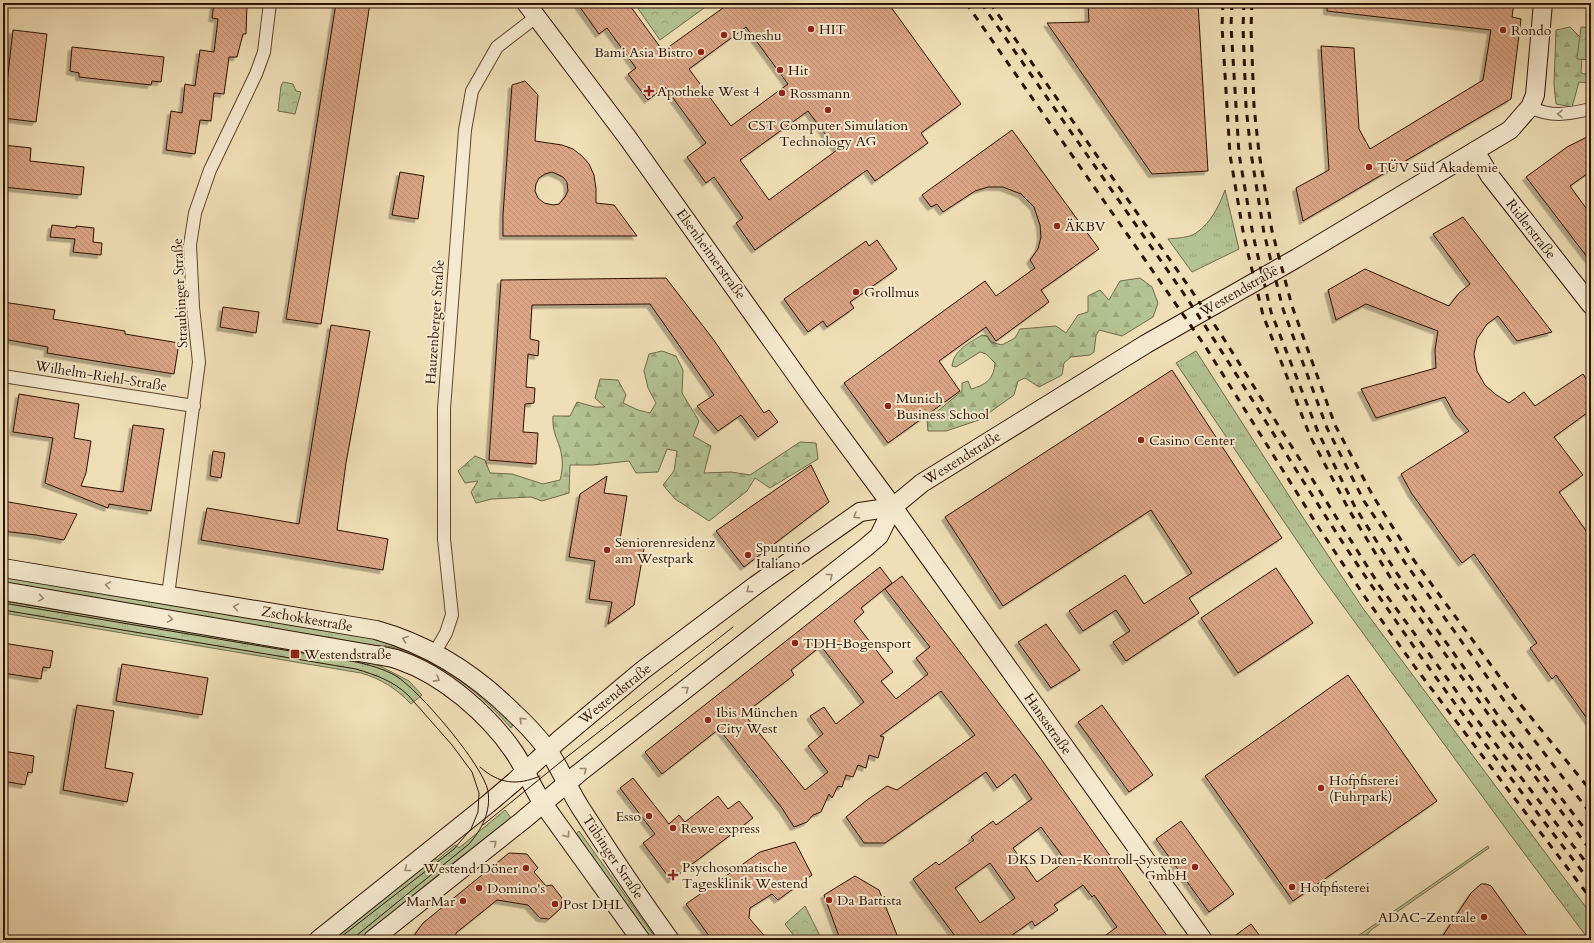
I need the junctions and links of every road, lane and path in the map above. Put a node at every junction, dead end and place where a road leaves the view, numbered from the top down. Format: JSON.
{"nodes":[{"id":1,"x":270,"y":3,"type":"edge"},
{"id":2,"x":1543,"y":3,"type":"edge"},
{"id":3,"x":531,"y":10,"type":"edge"},
{"id":4,"x":1530,"y":107,"type":"junction"},
{"id":5,"x":1591,"y":109,"type":"edge"},
{"id":6,"x":1475,"y":151,"type":"junction"},
{"id":7,"x":1591,"y":305,"type":"edge"},
{"id":8,"x":3,"y":376,"type":"edge"},
{"id":9,"x":194,"y":406,"type":"junction"},
{"id":10,"x":893,"y":507,"type":"junction"},
{"id":11,"x":3,"y":568,"type":"edge"},
{"id":12,"x":3,"y":591,"type":"edge"},
{"id":13,"x":168,"y":595,"type":"junction"},
{"id":14,"x":435,"y":652,"type":"junction"},
{"id":15,"x":548,"y":750,"type":"junction"},
{"id":16,"x":526,"y":771,"type":"junction"},
{"id":17,"x":564,"y":777,"type":"junction"},
{"id":18,"x":539,"y":796,"type":"junction"},
{"id":19,"x":318,"y":940,"type":"edge"},
{"id":20,"x":372,"y":940,"type":"edge"},
{"id":21,"x":642,"y":940,"type":"edge"},
{"id":22,"x":670,"y":940,"type":"edge"},
{"id":23,"x":1203,"y":940,"type":"edge"}],
"edges":[{"from":1,"to":9,"type":"street","name":"Straubinger Straße"},
{"from":2,"to":4,"type":"main road"},
{"from":3,"to":10,"type":"main road","name":"Elsenheimerstraße"},
{"from":3,"to":14,"type":"street","name":"Hauzenberger Straße"},
{"from":5,"to":4,"type":"street","one_way":true},
{"from":4,"to":6,"type":"main road","name":"Westendstraße"},
{"from":6,"to":7,"type":"main road","name":"Ridlerstraße"},
{"from":6,"to":10,"type":"main road","name":"Westendstraße"},
{"from":8,"to":9,"type":"street","name":"Wilhelm-Riehl-Straße"},
{"from":9,"to":13,"type":"street","name":"Straubinger Straße"},
{"from":10,"to":15,"type":"main road","name":"Westendstraße","one_way":true},
{"from":17,"to":10,"type":"main road","name":"Westendstraße","one_way":true},
{"from":10,"to":23,"type":"main road","name":"Hansastraße"},
{"from":13,"to":11,"type":"main road","name":"Zschokkestraße","one_way":true},
{"from":12,"to":16,"type":"main road","name":"Zschokkestraße","one_way":true},
{"from":14,"to":13,"type":"main road","name":"Zschokkestraße","one_way":true},
{"from":15,"to":14,"type":"main road","name":"Zschokkestraße","one_way":true},
{"from":15,"to":16,"type":"main road","name":"Westendstraße"},
{"from":15,"to":17,"type":"main road","name":"Zschokkestraße"},
{"from":16,"to":18,"type":"main road","name":"Zschokkestraße"},
{"from":16,"to":19,"type":"main road","name":"Westendstraße","one_way":true},
{"from":17,"to":18,"type":"main road","name":"Westendstraße"},
{"from":17,"to":22,"type":"main road","name":"Tübinger Straße"},
{"from":20,"to":18,"type":"main road","name":"Westendstraße","one_way":true},
{"from":18,"to":21,"type":"main road","name":"Tübinger Straße","one_way":true}]}
